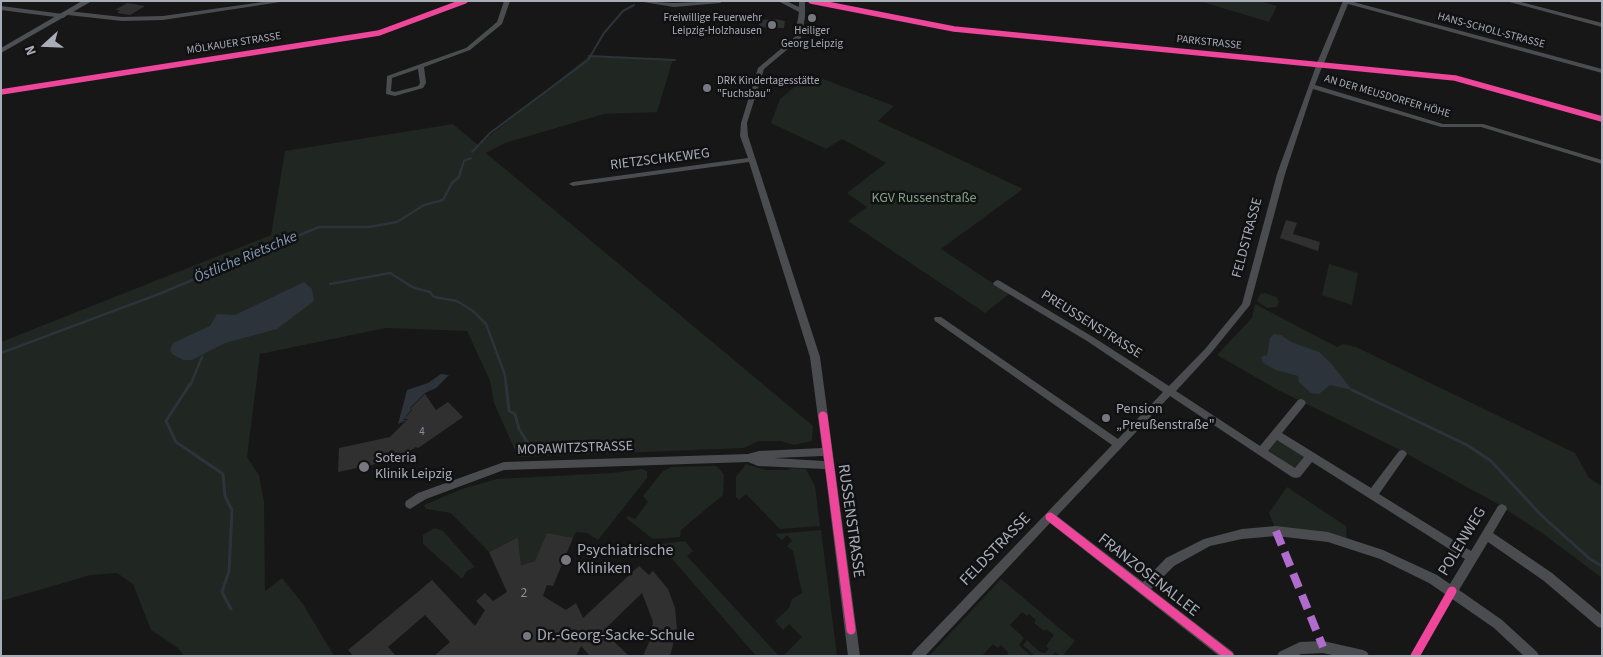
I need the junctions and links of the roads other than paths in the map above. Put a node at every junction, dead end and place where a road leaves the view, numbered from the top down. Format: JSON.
{"nodes":[{"id":1,"x":88,"y":1,"type":"edge"},
{"id":2,"x":284,"y":1,"type":"edge"},
{"id":3,"x":465,"y":1,"type":"edge"},
{"id":4,"x":507,"y":1,"type":"edge"},
{"id":5,"x":640,"y":1,"type":"edge"},
{"id":6,"x":720,"y":1,"type":"edge"},
{"id":7,"x":781,"y":1,"type":"edge"},
{"id":8,"x":802,"y":1,"type":"edge"},
{"id":9,"x":811,"y":1,"type":"edge"},
{"id":10,"x":1509,"y":1,"type":"edge"},
{"id":11,"x":712,"y":2,"type":"edge"},
{"id":12,"x":1346,"y":2,"type":"edge"},
{"id":13,"x":267,"y":3,"type":"edge"},
{"id":14,"x":1,"y":8,"type":"edge"},
{"id":15,"x":802,"y":11,"type":"junction"},
{"id":16,"x":65,"y":14,"type":"junction"},
{"id":17,"x":1602,"y":25,"type":"edge"},
{"id":18,"x":1,"y":52,"type":"edge"},
{"id":19,"x":1320,"y":65,"type":"junction"},
{"id":20,"x":421,"y":66,"type":"junction"},
{"id":21,"x":1602,"y":71,"type":"edge"},
{"id":22,"x":1311,"y":86,"type":"junction"},
{"id":23,"x":1,"y":92,"type":"edge"},
{"id":24,"x":1602,"y":120,"type":"edge"},
{"id":25,"x":750,"y":160,"type":"junction"},
{"id":26,"x":1602,"y":162,"type":"edge"},
{"id":27,"x":573,"y":184,"type":"dead end"},
{"id":28,"x":997,"y":283,"type":"dead end"},
{"id":29,"x":938,"y":319,"type":"dead end"},
{"id":30,"x":1169,"y":391,"type":"junction"},
{"id":31,"x":1301,"y":403,"type":"dead end"},
{"id":32,"x":1276,"y":434,"type":"junction"},
{"id":33,"x":1119,"y":445,"type":"junction"},
{"id":34,"x":826,"y":452,"type":"junction"},
{"id":35,"x":1260,"y":452,"type":"junction"},
{"id":36,"x":1402,"y":454,"type":"dead end"},
{"id":37,"x":1311,"y":456,"type":"junction"},
{"id":38,"x":748,"y":458,"type":"junction"},
{"id":39,"x":828,"y":465,"type":"junction"},
{"id":40,"x":1373,"y":494,"type":"junction"},
{"id":41,"x":410,"y":504,"type":"dead end"},
{"id":42,"x":1502,"y":509,"type":"dead end"},
{"id":43,"x":1050,"y":517,"type":"junction"},
{"id":44,"x":1487,"y":535,"type":"junction"},
{"id":45,"x":1473,"y":558,"type":"junction"},
{"id":46,"x":1143,"y":590,"type":"junction"},
{"id":47,"x":1452,"y":591,"type":"junction"},
{"id":48,"x":1602,"y":623,"type":"edge"},
{"id":49,"x":854,"y":656,"type":"edge"},
{"id":50,"x":917,"y":656,"type":"edge"},
{"id":51,"x":1229,"y":656,"type":"edge"},
{"id":52,"x":1284,"y":656,"type":"edge"},
{"id":53,"x":1362,"y":656,"type":"edge"},
{"id":54,"x":1533,"y":656,"type":"edge"}],
"edges":[{"from":1,"to":16,"type":"main road"},
{"from":2,"to":13,"type":"street"},
{"from":3,"to":23,"type":"street","name":"MÖLKAUER STRASSE"},
{"from":4,"to":20,"type":"street"},
{"from":5,"to":11,"type":"street"},
{"from":6,"to":11,"type":"street"},
{"from":7,"to":15,"type":"street"},
{"from":8,"to":15,"type":"street","name":"RUSSENSTRASSE"},
{"from":9,"to":19,"type":"street","name":"PARKSTRASSE"},
{"from":10,"to":17,"type":"street"},
{"from":12,"to":19,"type":"street","name":"FELDSTRASSE"},
{"from":12,"to":21,"type":"street","name":"HANS-SCHOLL-STRASSE"},
{"from":13,"to":16,"type":"street"},
{"from":14,"to":16,"type":"street"},
{"from":15,"to":25,"type":"street","name":"RUSSENSTRASSE"},
{"from":16,"to":18,"type":"main road"},
{"from":19,"to":22,"type":"street","name":"FELDSTRASSE"},
{"from":19,"to":24,"type":"street","name":"PARKSTRASSE"},
{"from":20,"to":20,"type":"street"},
{"from":22,"to":26,"type":"street","name":"AN DER MEUSDORFER HÖHE"},
{"from":22,"to":30,"type":"street","name":"FELDSTRASSE"},
{"from":25,"to":27,"type":"street","name":"RIETZSCHKEWEG"},
{"from":25,"to":34,"type":"street","name":"RUSSENSTRASSE"},
{"from":28,"to":30,"type":"street","name":"PREUSSENSTRASSE"},
{"from":29,"to":33,"type":"street"},
{"from":30,"to":33,"type":"street","name":"FELDSTRASSE"},
{"from":30,"to":35,"type":"street","name":"PREUSSENSTRASSE"},
{"from":31,"to":32,"type":"street"},
{"from":32,"to":35,"type":"street"},
{"from":32,"to":37,"type":"street"},
{"from":33,"to":43,"type":"street","name":"FELDSTRASSE"},
{"from":34,"to":38,"type":"street","name":"MORAWITZSTRASSE"},
{"from":34,"to":39,"type":"street","name":"RUSSENSTRASSE"},
{"from":35,"to":37,"type":"street","name":"PREUSSENSTRASSE"},
{"from":36,"to":40,"type":"street"},
{"from":37,"to":40,"type":"street"},
{"from":38,"to":39,"type":"street","name":"MORAWITZSTRASSE"},
{"from":38,"to":41,"type":"street","name":"MORAWITZSTRASSE"},
{"from":39,"to":49,"type":"street","name":"RUSSENSTRASSE"},
{"from":40,"to":45,"type":"street"},
{"from":42,"to":44,"type":"street","name":"POLENWEG"},
{"from":43,"to":46,"type":"street","name":"FRANZOSENALLEE"},
{"from":43,"to":50,"type":"street","name":"FELDSTRASSE"},
{"from":44,"to":45,"type":"street","name":"POLENWEG"},
{"from":44,"to":48,"type":"street"},
{"from":45,"to":47,"type":"street","name":"POLENWEG"},
{"from":46,"to":47,"type":"street"},
{"from":46,"to":51,"type":"street","name":"FRANZOSENALLEE"},
{"from":47,"to":54,"type":"street"},
{"from":52,"to":53,"type":"street"}]}
